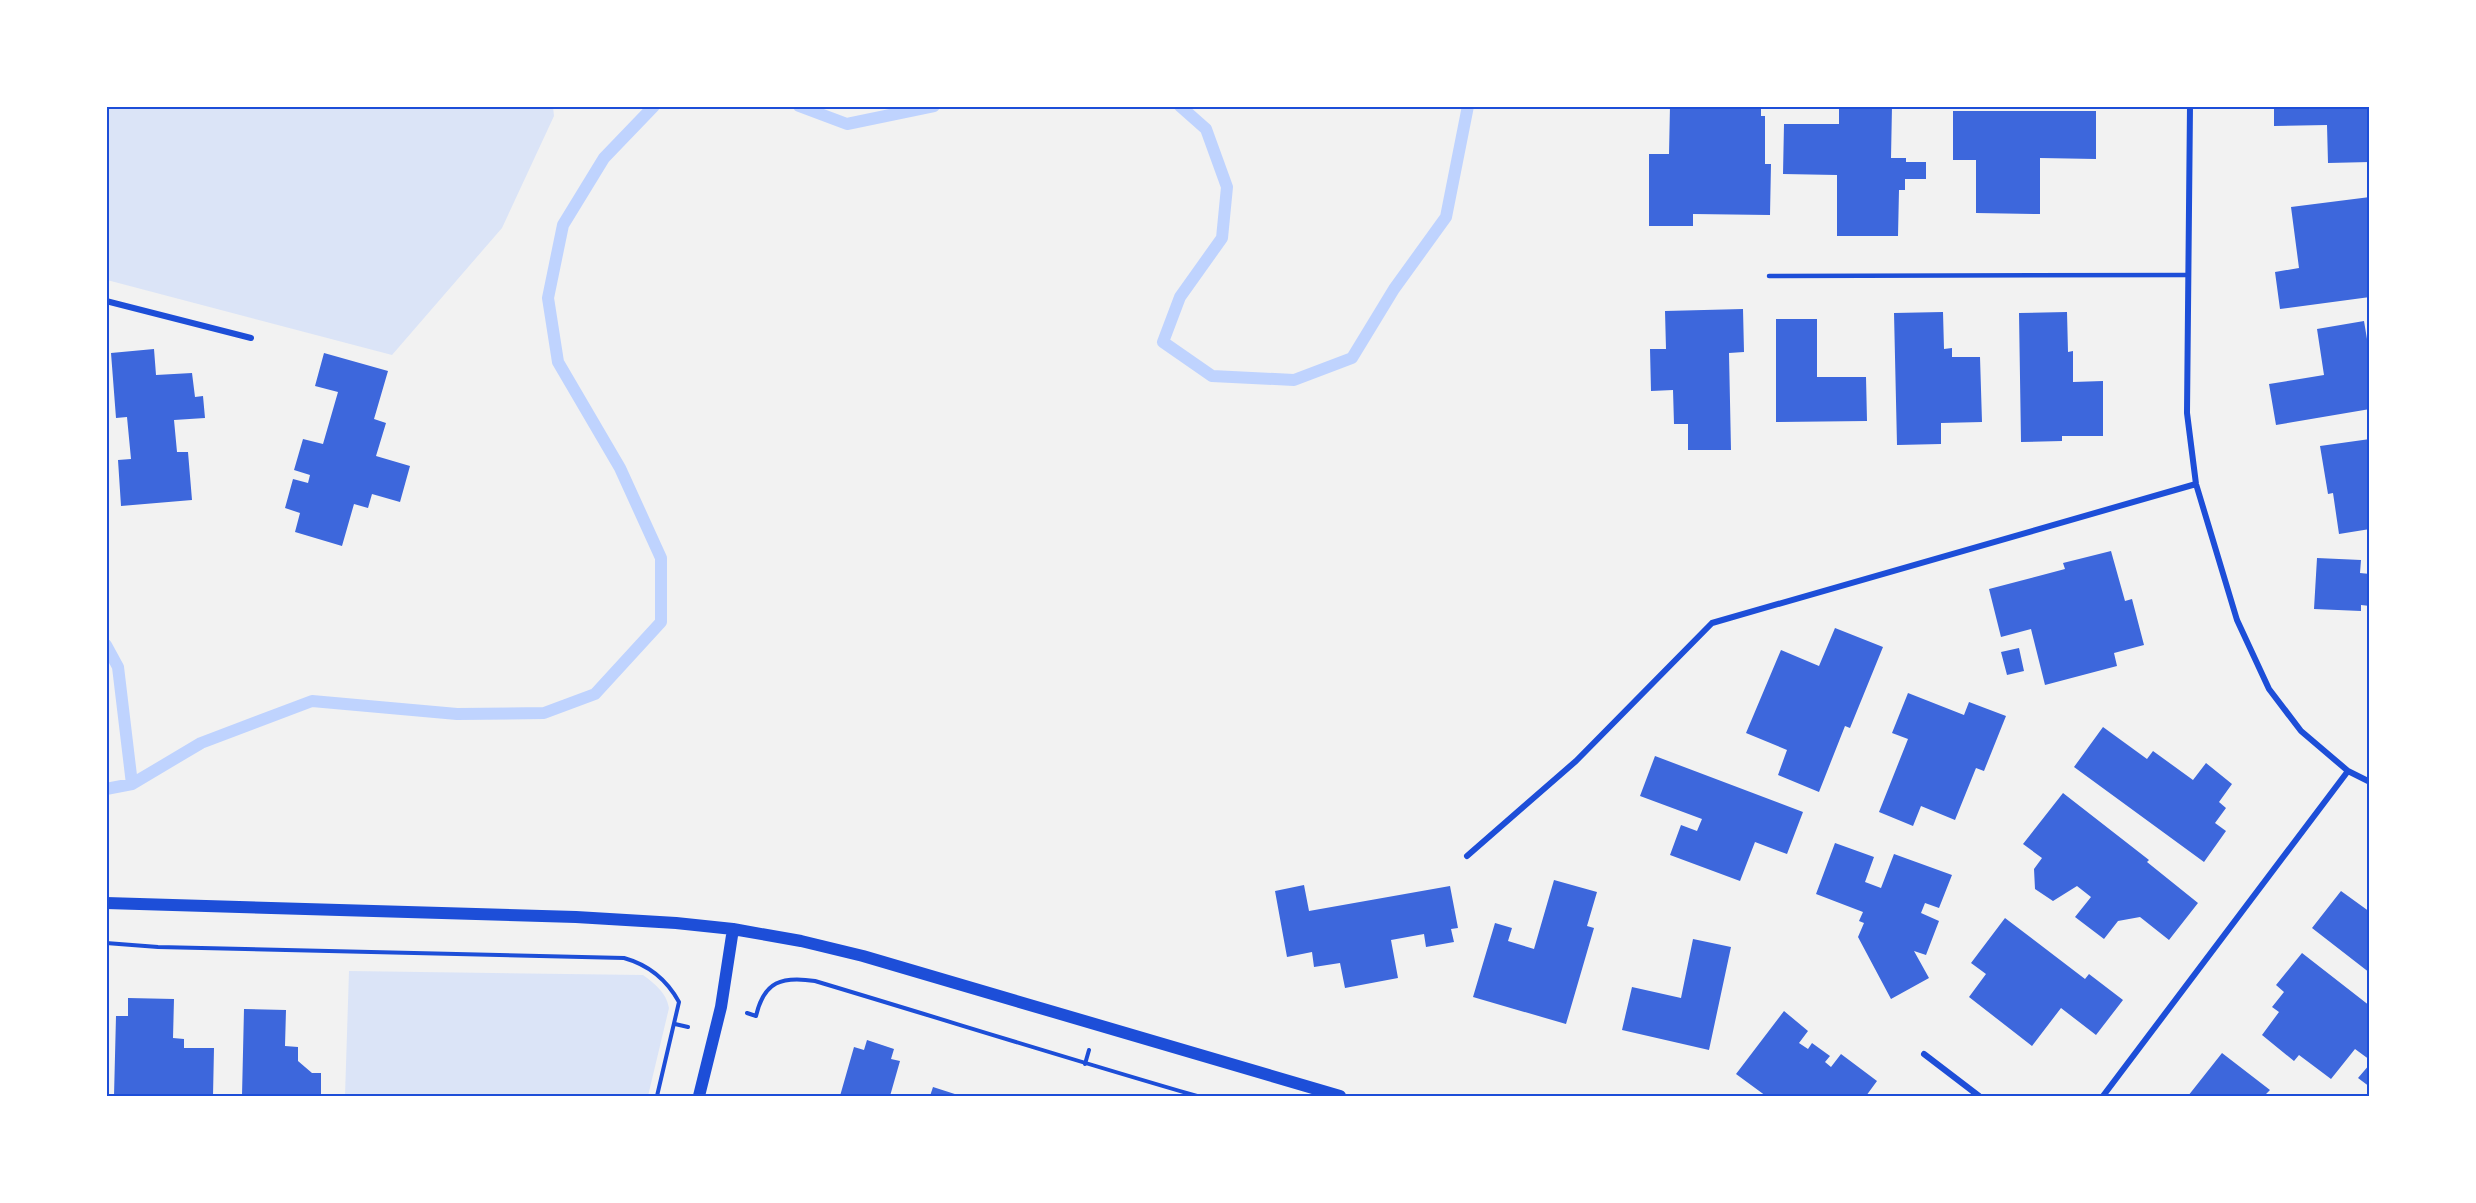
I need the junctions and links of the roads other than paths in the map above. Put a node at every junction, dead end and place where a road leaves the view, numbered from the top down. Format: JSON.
{"nodes":[{"id":1,"x":2190,"y":106,"type":"edge"},
{"id":2,"x":2187,"y":275,"type":"junction"},
{"id":3,"x":1769,"y":276,"type":"dead end"},
{"id":4,"x":106,"y":301,"type":"edge"},
{"id":5,"x":251,"y":338,"type":"dead end"},
{"id":6,"x":2196,"y":484,"type":"junction"},
{"id":7,"x":2348,"y":771,"type":"junction"},
{"id":8,"x":2370,"y":782,"type":"edge"},
{"id":9,"x":1467,"y":856,"type":"dead end"},
{"id":10,"x":106,"y":903,"type":"edge"},
{"id":11,"x":733,"y":929,"type":"junction"},
{"id":12,"x":1924,"y":1054,"type":"dead end"},
{"id":13,"x":699,"y":1096,"type":"edge"},
{"id":14,"x":1340,"y":1096,"type":"edge"},
{"id":15,"x":1979,"y":1096,"type":"edge"},
{"id":16,"x":2103,"y":1096,"type":"edge"}],
"edges":[{"from":1,"to":2,"type":"street"},
{"from":2,"to":3,"type":"lane"},
{"from":2,"to":6,"type":"street"},
{"from":4,"to":5,"type":"street"},
{"from":6,"to":7,"type":"street"},
{"from":6,"to":9,"type":"street"},
{"from":7,"to":8,"type":"street"},
{"from":7,"to":16,"type":"street"},
{"from":10,"to":11,"type":"main road"},
{"from":11,"to":13,"type":"main road"},
{"from":11,"to":14,"type":"main road"},
{"from":12,"to":15,"type":"street"}]}
